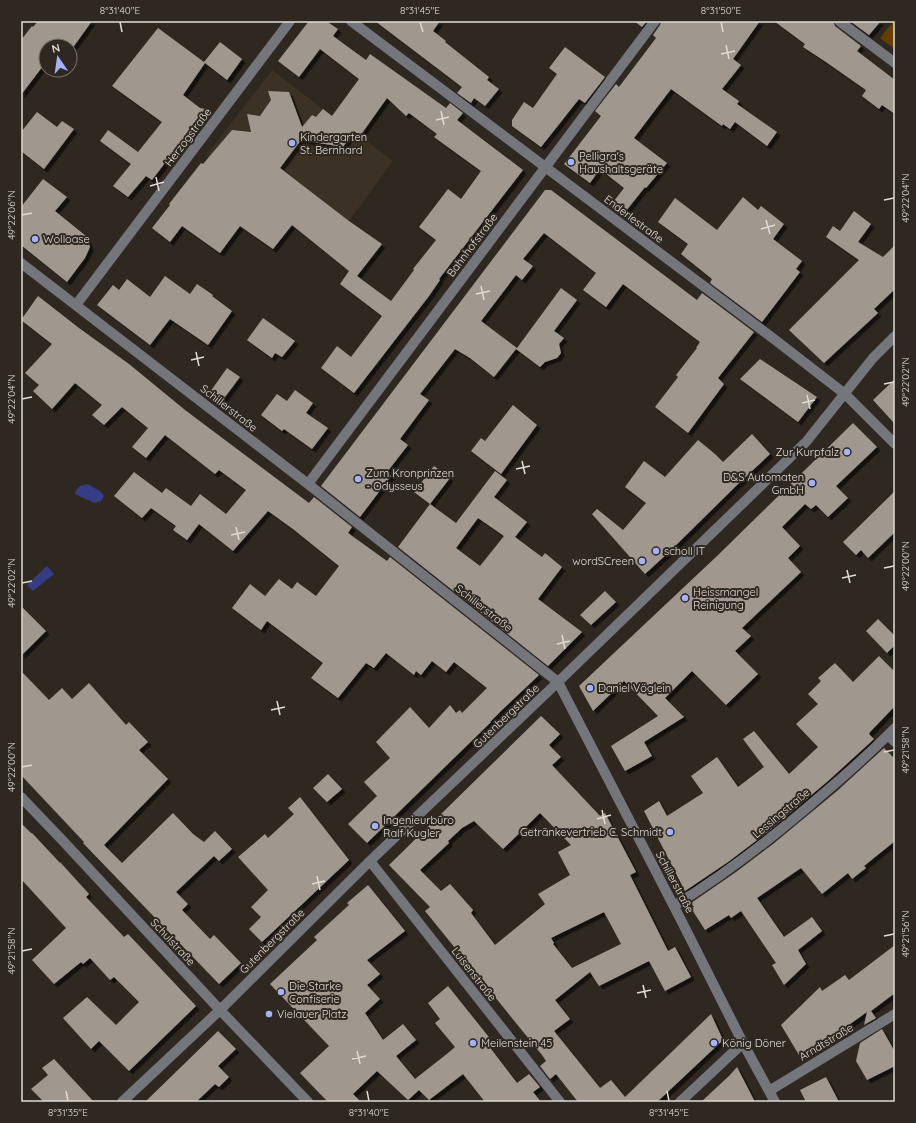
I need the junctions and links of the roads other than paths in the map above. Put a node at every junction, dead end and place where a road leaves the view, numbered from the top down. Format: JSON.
{"nodes":[{"id":1,"x":290,"y":21,"type":"edge"},
{"id":2,"x":351,"y":21,"type":"edge"},
{"id":3,"x":655,"y":21,"type":"edge"},
{"id":4,"x":839,"y":21,"type":"edge"},
{"id":5,"x":895,"y":62,"type":"edge"},
{"id":6,"x":545,"y":167,"type":"junction"},
{"id":7,"x":21,"y":263,"type":"edge"},
{"id":8,"x":76,"y":305,"type":"junction"},
{"id":9,"x":895,"y":336,"type":"edge"},
{"id":10,"x":845,"y":394,"type":"junction"},
{"id":11,"x":895,"y":444,"type":"edge"},
{"id":12,"x":308,"y":484,"type":"junction"},
{"id":13,"x":558,"y":682,"type":"junction"},
{"id":14,"x":893,"y":735,"type":"edge"},
{"id":15,"x":21,"y":797,"type":"edge"},
{"id":16,"x":370,"y":861,"type":"junction"},
{"id":17,"x":674,"y":906,"type":"junction"},
{"id":18,"x":220,"y":1010,"type":"junction"},
{"id":19,"x":895,"y":1014,"type":"edge"},
{"id":20,"x":743,"y":1043,"type":"junction"},
{"id":21,"x":769,"y":1090,"type":"junction"},
{"id":22,"x":122,"y":1102,"type":"edge"},
{"id":23,"x":308,"y":1102,"type":"edge"},
{"id":24,"x":560,"y":1102,"type":"edge"},
{"id":25,"x":680,"y":1102,"type":"edge"},
{"id":26,"x":775,"y":1102,"type":"edge"}],
"edges":[{"from":1,"to":8,"type":"street","name":"Herzogstraße"},
{"from":2,"to":6,"type":"street","name":"Enderlestraße"},
{"from":3,"to":6,"type":"street","name":"Bahnhofstraße"},
{"from":4,"to":5,"type":"street"},
{"from":6,"to":10,"type":"street","name":"Enderlestraße"},
{"from":6,"to":12,"type":"street","name":"Bahnhofstraße"},
{"from":7,"to":8,"type":"street","name":"Schillerstraße"},
{"from":8,"to":12,"type":"street","name":"Schillerstraße"},
{"from":9,"to":10,"type":"street","name":"Gutenbergstraße"},
{"from":10,"to":11,"type":"street","name":"Enderlestraße"},
{"from":10,"to":13,"type":"street","name":"Gutenbergstraße"},
{"from":12,"to":13,"type":"street","name":"Schillerstraße"},
{"from":13,"to":16,"type":"street","name":"Gutenbergstraße"},
{"from":13,"to":17,"type":"street","name":"Schillerstraße"},
{"from":14,"to":17,"type":"street","name":"Lessingstraße"},
{"from":15,"to":18,"type":"street","name":"Schulstraße"},
{"from":16,"to":18,"type":"street","name":"Gutenbergstraße"},
{"from":16,"to":24,"type":"street","name":"Luisenstraße"},
{"from":17,"to":20,"type":"street","name":"Schillerstraße"},
{"from":18,"to":22,"type":"street","name":"Gutenbergstraße"},
{"from":18,"to":23,"type":"street","name":"Schulstraße"},
{"from":19,"to":21,"type":"street","name":"Arndtstraße"},
{"from":20,"to":21,"type":"street","name":"Schillerstraße"},
{"from":20,"to":25,"type":"street"},
{"from":21,"to":26,"type":"street","name":"Schillerstraße"}]}
